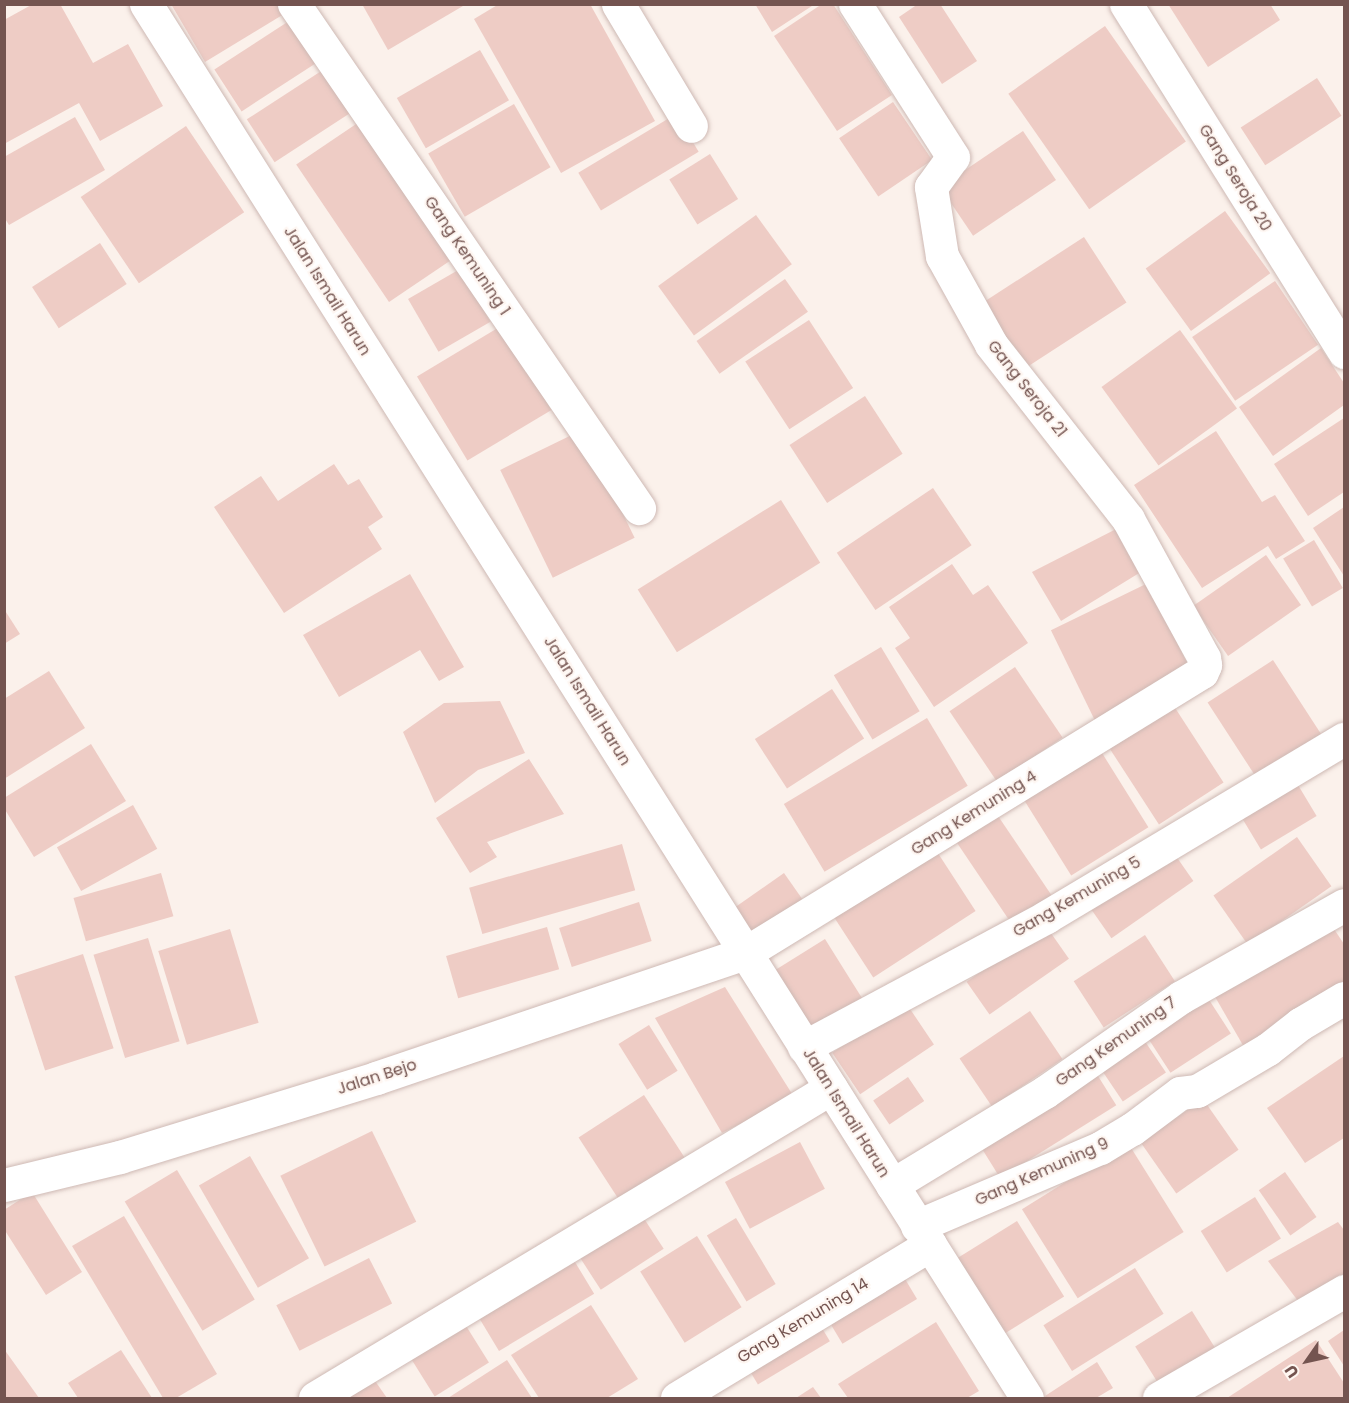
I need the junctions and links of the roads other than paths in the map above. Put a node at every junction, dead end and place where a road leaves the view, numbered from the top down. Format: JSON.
{"nodes":[{"id":1,"x":146,"y":4,"type":"edge"},
{"id":2,"x":294,"y":4,"type":"edge"},
{"id":3,"x":618,"y":4,"type":"edge"},
{"id":4,"x":855,"y":4,"type":"edge"},
{"id":5,"x":1126,"y":4,"type":"edge"},
{"id":6,"x":691,"y":126,"type":"dead end"},
{"id":7,"x":1344,"y":352,"type":"edge"},
{"id":8,"x":639,"y":508,"type":"dead end"},
{"id":9,"x":1202,"y":672,"type":"joint"},
{"id":10,"x":1344,"y":739,"type":"edge"},
{"id":11,"x":1344,"y":905,"type":"edge"},
{"id":12,"x":745,"y":953,"type":"junction"},
{"id":13,"x":1344,"y":998,"type":"edge"},
{"id":14,"x":804,"y":1047,"type":"junction"},
{"id":15,"x":831,"y":1088,"type":"junction"},
{"id":16,"x":4,"y":1185,"type":"edge"},
{"id":17,"x":892,"y":1185,"type":"junction"},
{"id":18,"x":923,"y":1235,"type":"junction"},
{"id":19,"x":1344,"y":1292,"type":"edge"},
{"id":20,"x":315,"y":1398,"type":"edge"},
{"id":21,"x":676,"y":1398,"type":"edge"},
{"id":22,"x":1027,"y":1398,"type":"edge"},
{"id":23,"x":1159,"y":1398,"type":"edge"}],
"edges":[{"from":1,"to":12,"type":"street","name":"Jalan Ismail Harun"},
{"from":2,"to":8,"type":"street","name":"Gang Kemuning 1"},
{"from":3,"to":6,"type":"street"},
{"from":4,"to":9,"type":"street","name":"Gang Seroja 21"},
{"from":5,"to":7,"type":"street","name":"Gang Seroja 20"},
{"from":9,"to":12,"type":"street","name":"Gang Kemuning 4"},
{"from":10,"to":14,"type":"street","name":"Gang Kemuning 5"},
{"from":11,"to":17,"type":"street","name":"Gang Kemuning 7"},
{"from":12,"to":14,"type":"street","name":"Jalan Ismail Harun"},
{"from":12,"to":16,"type":"street","name":"Jalan Bejo"},
{"from":13,"to":18,"type":"street","name":"Gang Kemuning 9"},
{"from":14,"to":15,"type":"street","name":"Jalan Ismail Harun"},
{"from":15,"to":17,"type":"street","name":"Jalan Ismail Harun"},
{"from":15,"to":20,"type":"street"},
{"from":17,"to":18,"type":"street","name":"Jalan Ismail Harun"},
{"from":18,"to":21,"type":"street","name":"Gang Kemuning 14"},
{"from":18,"to":22,"type":"street","name":"Jalan Ismail Harun"},
{"from":19,"to":23,"type":"street"}]}
